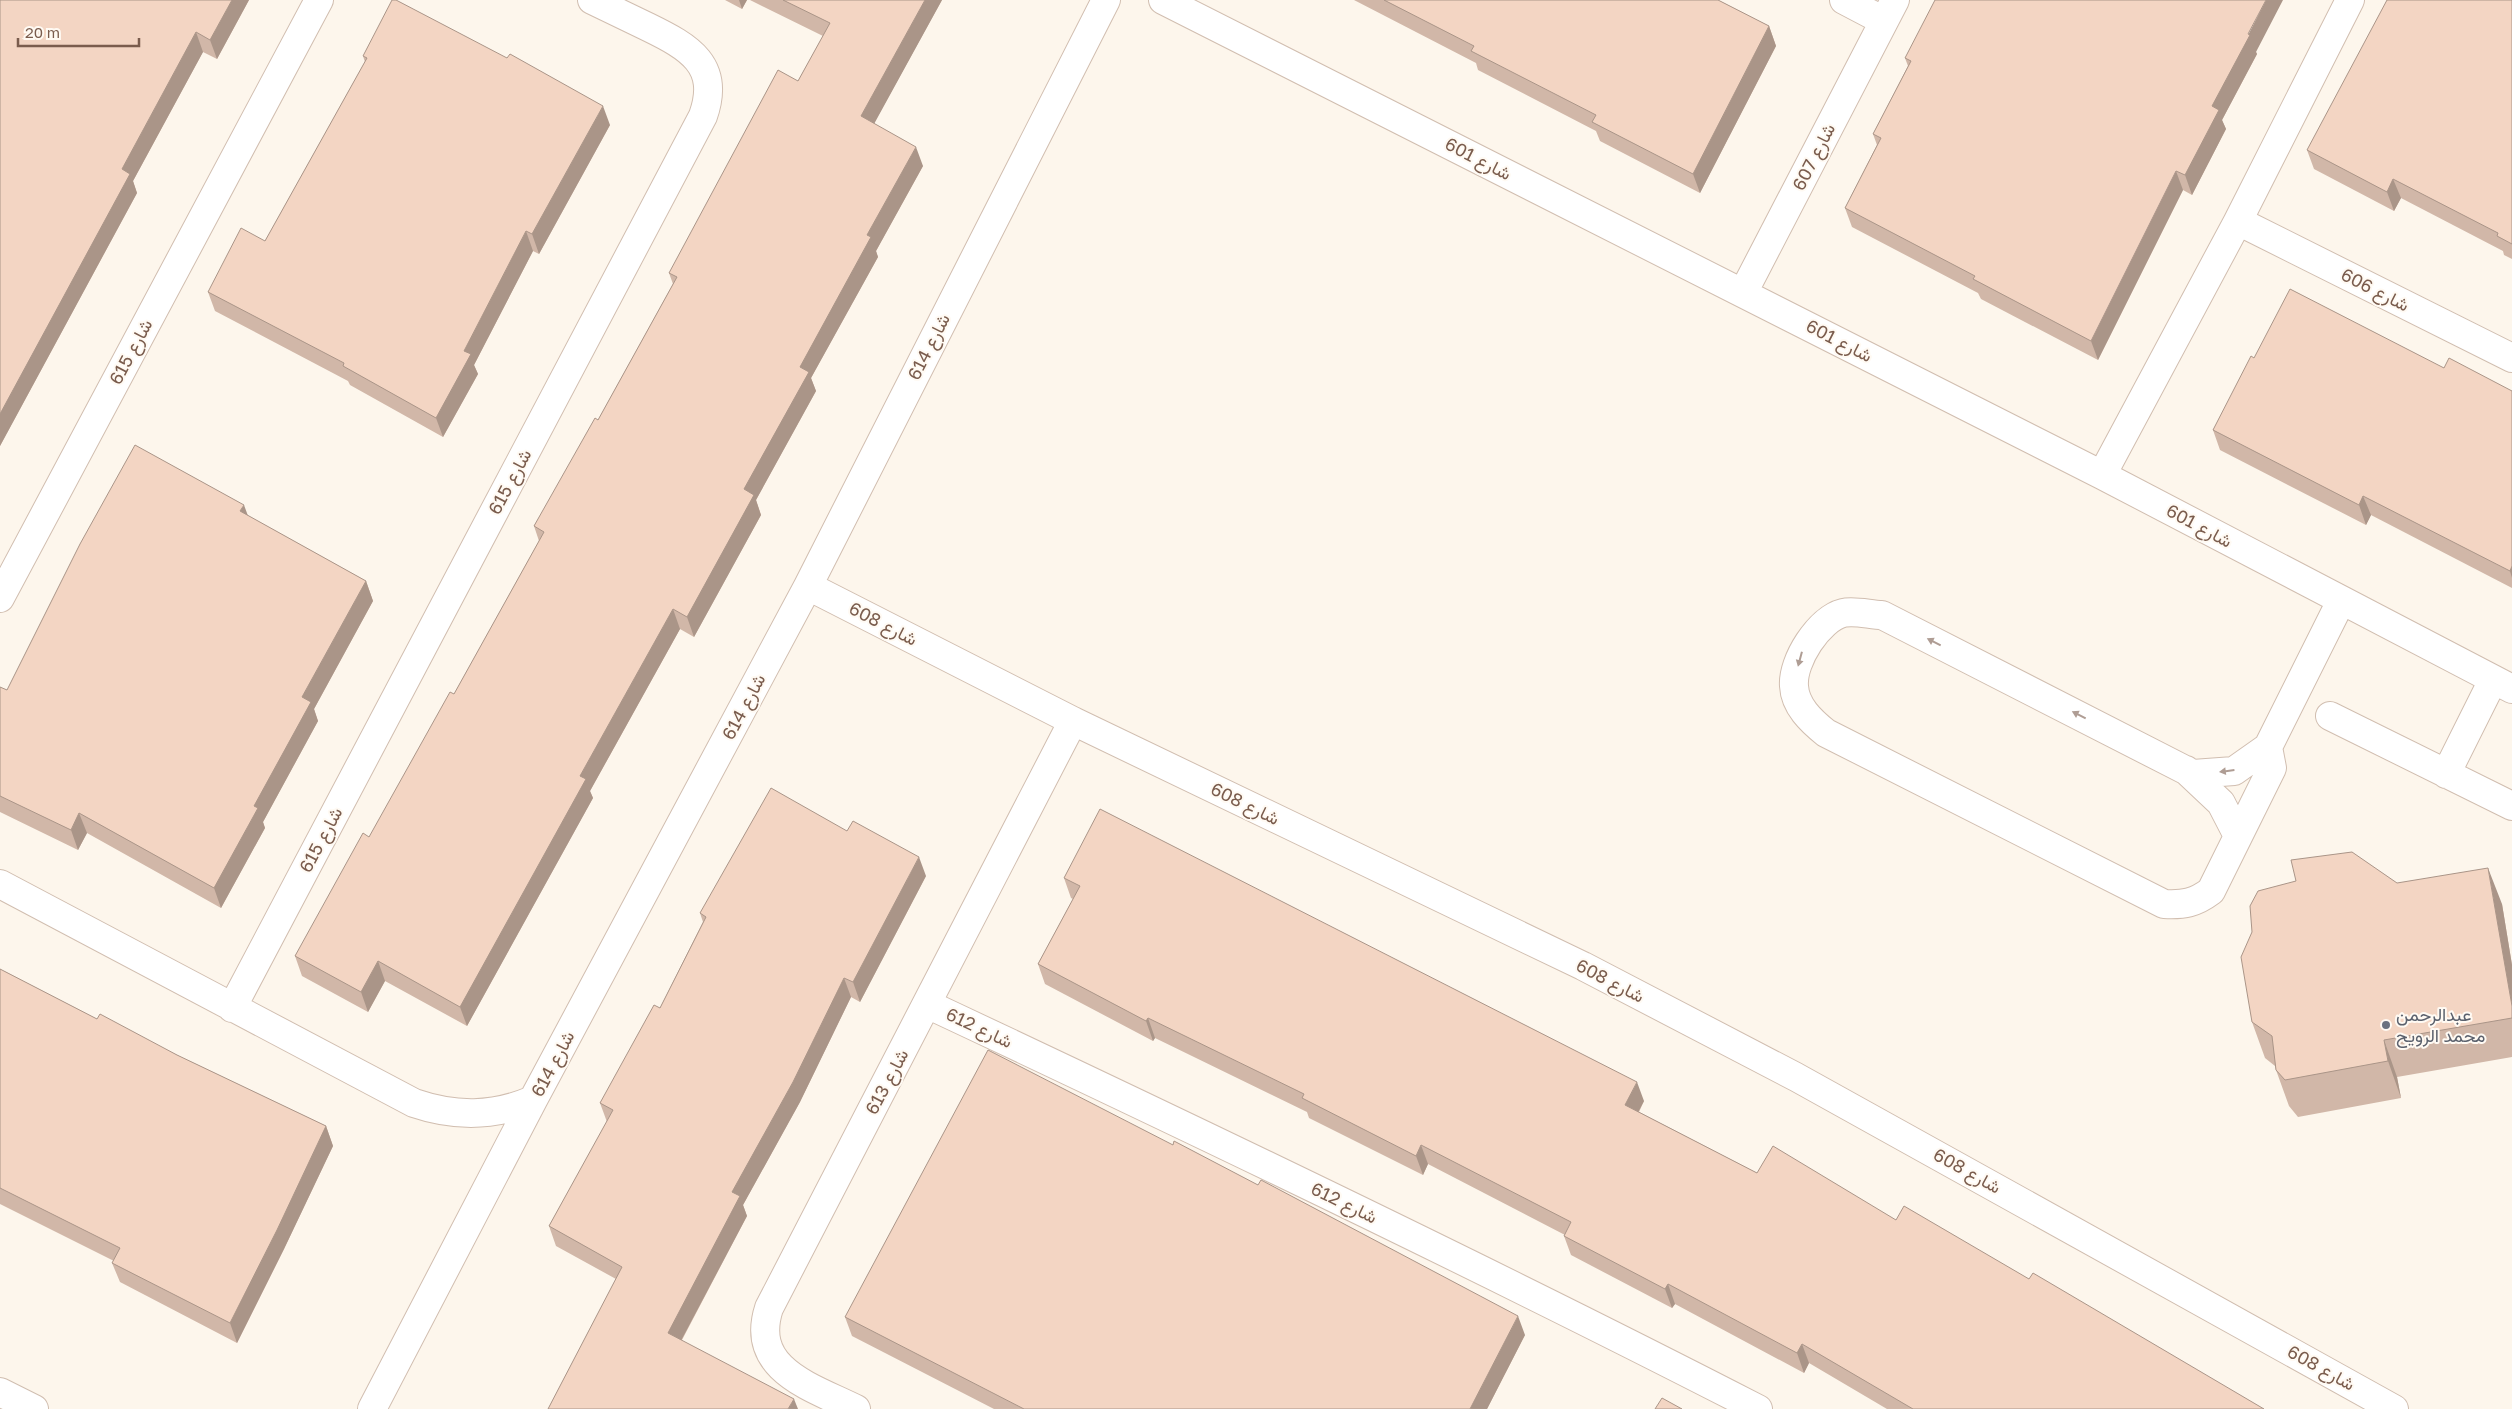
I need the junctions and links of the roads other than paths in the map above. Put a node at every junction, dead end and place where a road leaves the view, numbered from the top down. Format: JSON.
{"nodes":[{"id":1,"x":319,"y":0,"type":"edge"},
{"id":2,"x":592,"y":0,"type":"edge"},
{"id":3,"x":1106,"y":0,"type":"edge"},
{"id":4,"x":1163,"y":0,"type":"edge"},
{"id":5,"x":1844,"y":0,"type":"edge"},
{"id":6,"x":2350,"y":0,"type":"edge"},
{"id":7,"x":1889,"y":11,"type":"edge"},
{"id":8,"x":2238,"y":221,"type":"junction"},
{"id":9,"x":1743,"y":293,"type":"junction"},
{"id":10,"x":2512,"y":358,"type":"edge"},
{"id":11,"x":2102,"y":475,"type":"junction"},
{"id":12,"x":808,"y":586,"type":"junction"},
{"id":13,"x":0,"y":598,"type":"edge"},
{"id":14,"x":2341,"y":601,"type":"junction"},
{"id":15,"x":2503,"y":684,"type":"edge"},
{"id":16,"x":2330,"y":716,"type":"dead end"},
{"id":17,"x":1073,"y":721,"type":"junction"},
{"id":18,"x":2268,"y":747,"type":"junction"},
{"id":19,"x":2186,"y":770,"type":"junction"},
{"id":20,"x":2446,"y":774,"type":"junction"},
{"id":21,"x":2512,"y":806,"type":"edge"},
{"id":22,"x":2238,"y":836,"type":"junction"},
{"id":23,"x":0,"y":884,"type":"edge"},
{"id":24,"x":927,"y":1004,"type":"junction"},
{"id":25,"x":232,"y":1008,"type":"junction"},
{"id":26,"x":533,"y":1100,"type":"junction"},
{"id":27,"x":0,"y":1392,"type":"edge"},
{"id":28,"x":34,"y":1409,"type":"edge"},
{"id":29,"x":372,"y":1409,"type":"edge"},
{"id":30,"x":856,"y":1409,"type":"edge"},
{"id":31,"x":1758,"y":1409,"type":"edge"},
{"id":32,"x":2394,"y":1409,"type":"edge"}],
"edges":[{"from":1,"to":13,"type":"street","name":"شارع 615"},
{"from":2,"to":25,"type":"street","name":"شارع 615"},
{"from":3,"to":12,"type":"street","name":"شارع 614"},
{"from":4,"to":9,"type":"street","name":"شارع 601"},
{"from":5,"to":7,"type":"street","name":"شارع 607"},
{"from":6,"to":8,"type":"street"},
{"from":7,"to":9,"type":"street","name":"شارع 607"},
{"from":8,"to":10,"type":"street","name":"شارع 606"},
{"from":8,"to":11,"type":"street"},
{"from":9,"to":11,"type":"street","name":"شارع 601"},
{"from":11,"to":14,"type":"street","name":"شارع 601"},
{"from":12,"to":17,"type":"street","name":"شارع 608"},
{"from":12,"to":26,"type":"street","name":"شارع 614"},
{"from":14,"to":15,"type":"street","name":"شارع 601"},
{"from":14,"to":18,"type":"street"},
{"from":15,"to":20,"type":"street"},
{"from":16,"to":20,"type":"street"},
{"from":17,"to":24,"type":"street","name":"شارع 613"},
{"from":17,"to":32,"type":"street","name":"شارع 608"},
{"from":18,"to":19,"type":"street","one_way":true},
{"from":18,"to":22,"type":"street"},
{"from":19,"to":22,"type":"street"},
{"from":19,"to":22,"type":"street","one_way":true},
{"from":20,"to":21,"type":"street"},
{"from":23,"to":25,"type":"street"},
{"from":24,"to":30,"type":"street","name":"شارع 613"},
{"from":24,"to":31,"type":"street","name":"شارع 612"},
{"from":25,"to":26,"type":"street"},
{"from":26,"to":29,"type":"street","name":"شارع 614"},
{"from":27,"to":28,"type":"street"}]}
